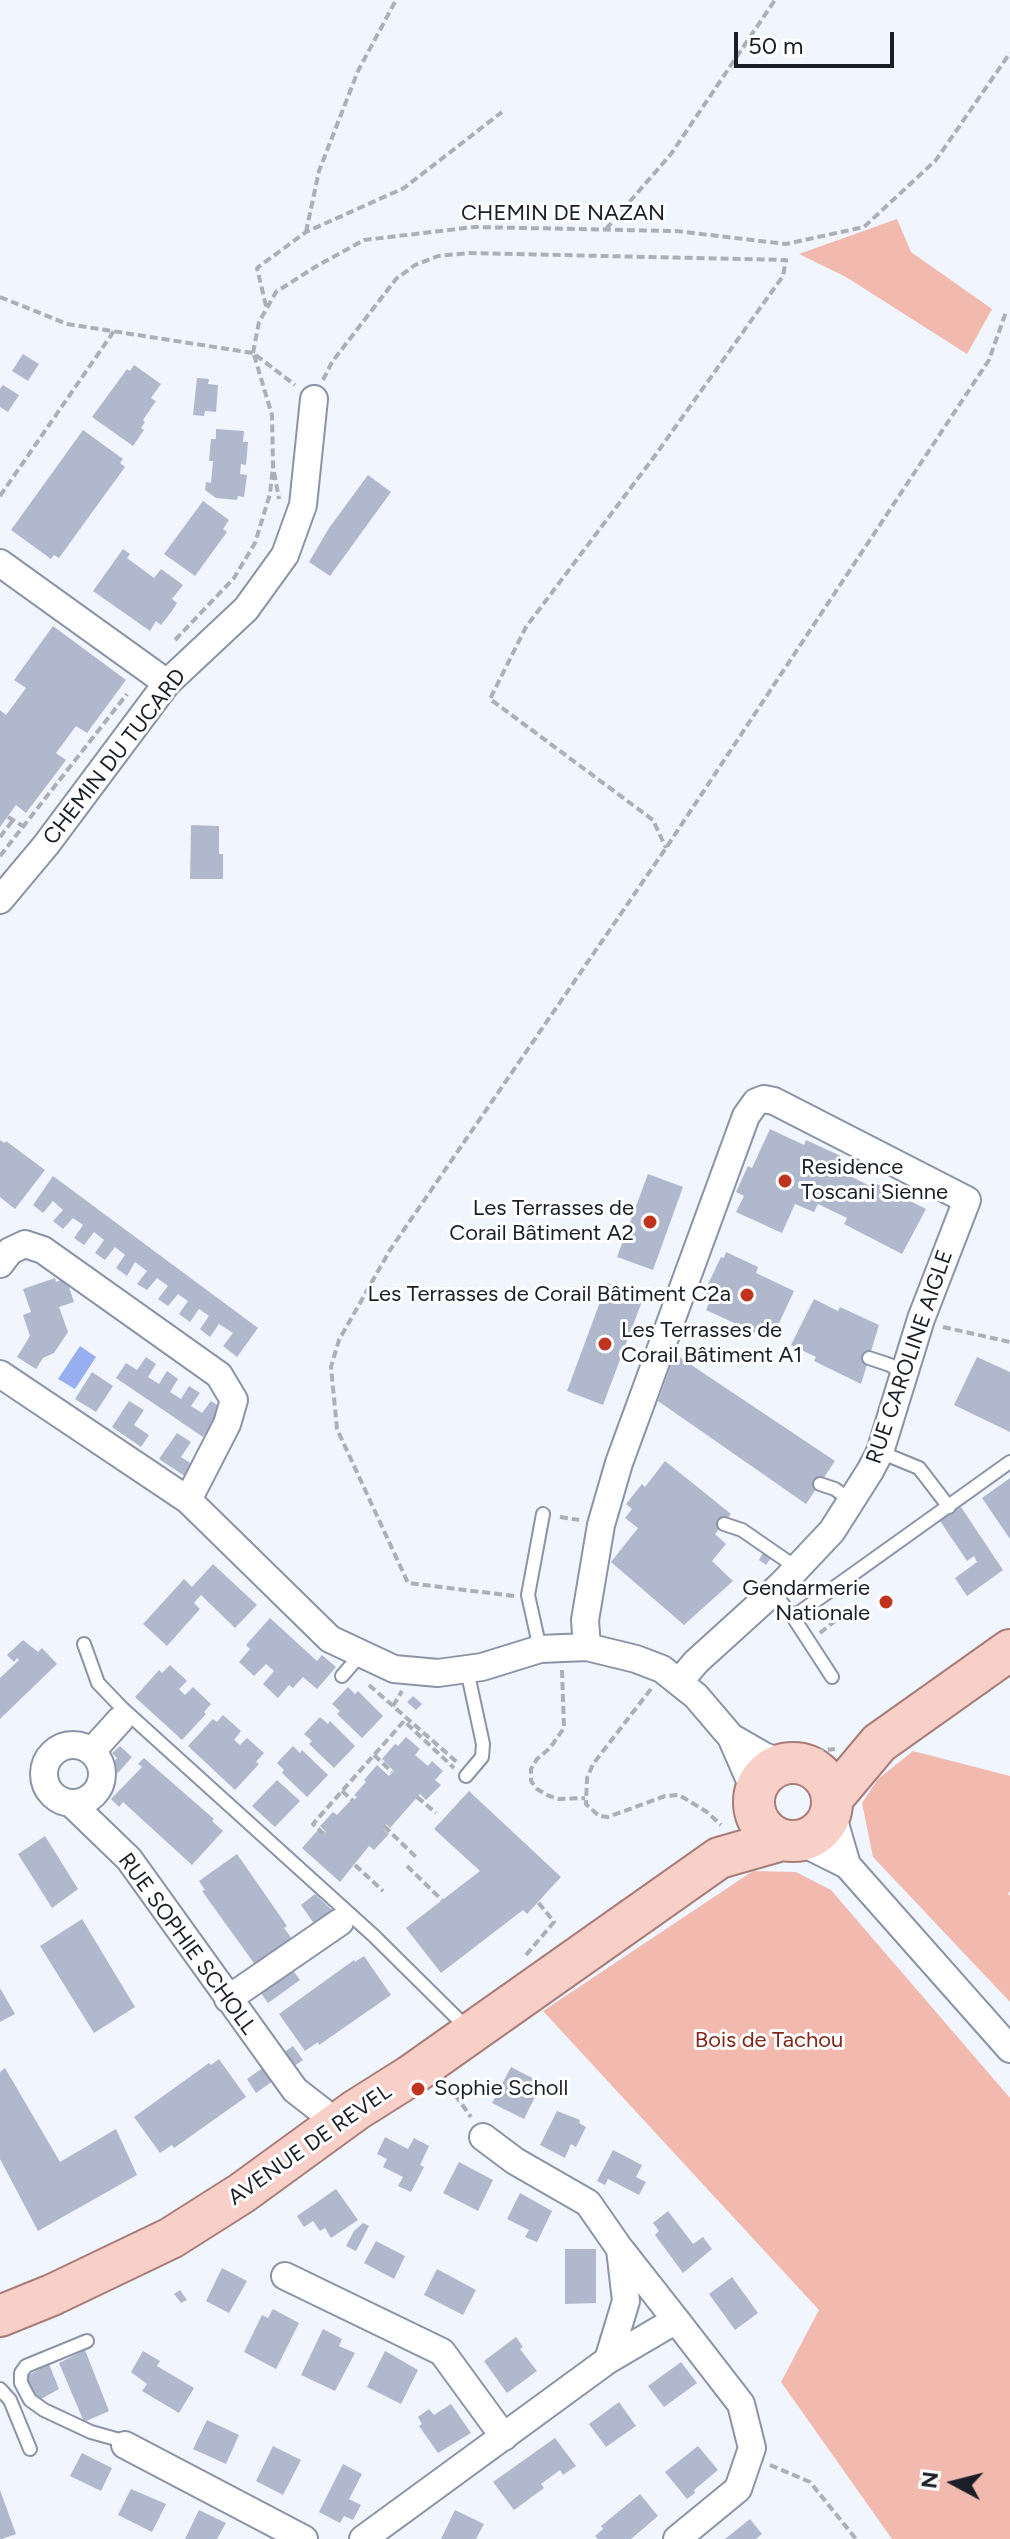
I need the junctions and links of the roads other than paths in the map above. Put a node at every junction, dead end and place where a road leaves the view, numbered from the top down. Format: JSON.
{"nodes":[{"id":1,"x":314,"y":399,"type":"road end"},
{"id":2,"x":0,"y":563,"type":"edge"},
{"id":3,"x":157,"y":676,"type":"junction"},
{"id":4,"x":0,"y":900,"type":"edge"},
{"id":5,"x":0,"y":1264,"type":"edge"},
{"id":6,"x":869,"y":1358,"type":"dead end"},
{"id":7,"x":0,"y":1374,"type":"edge"},
{"id":8,"x":905,"y":1375,"type":"junction"},
{"id":9,"x":880,"y":1452,"type":"junction"},
{"id":10,"x":1010,"y":1462,"type":"edge"},
{"id":11,"x":820,"y":1484,"type":"dead end"},
{"id":12,"x":188,"y":1500,"type":"junction"},
{"id":13,"x":851,"y":1501,"type":"junction"},
{"id":14,"x":949,"y":1507,"type":"junction"},
{"id":15,"x":543,"y":1514,"type":"road end"},
{"id":16,"x":724,"y":1524,"type":"dead end"},
{"id":17,"x":797,"y":1568,"type":"junction"},
{"id":18,"x":773,"y":1592,"type":"junction"},
{"id":19,"x":793,"y":1617,"type":"junction"},
{"id":20,"x":84,"y":1644,"type":"dead end"},
{"id":21,"x":562,"y":1648,"type":"junction"},
{"id":22,"x":1010,"y":1650,"type":"edge"},
{"id":23,"x":467,"y":1670,"type":"junction"},
{"id":24,"x":671,"y":1675,"type":"junction"},
{"id":25,"x":832,"y":1677,"type":"dead end"},
{"id":26,"x":120,"y":1720,"type":"dead end"},
{"id":27,"x":731,"y":1737,"type":"junction"},
{"id":28,"x":879,"y":1743,"type":"junction"},
{"id":29,"x":92,"y":1751,"type":"junction"},
{"id":30,"x":795,"y":1764,"type":"junction"},
{"id":31,"x":468,"y":1774,"type":"road end"},
{"id":32,"x":72,"y":1804,"type":"junction"},
{"id":33,"x":831,"y":1804,"type":"junction"},
{"id":34,"x":739,"y":1821,"type":"junction"},
{"id":35,"x":790,"y":1840,"type":"junction"},
{"id":36,"x":847,"y":1865,"type":"junction"},
{"id":37,"x":340,"y":1922,"type":"dead end"},
{"id":38,"x":228,"y":1999,"type":"junction"},
{"id":39,"x":472,"y":2033,"type":"junction"},
{"id":40,"x":1010,"y":2049,"type":"edge"},
{"id":41,"x":322,"y":2134,"type":"junction"},
{"id":42,"x":483,"y":2137,"type":"road end"},
{"id":43,"x":620,"y":2249,"type":"junction"},
{"id":44,"x":285,"y":2276,"type":"dead end"},
{"id":45,"x":0,"y":2316,"type":"edge"},
{"id":46,"x":676,"y":2320,"type":"junction"},
{"id":47,"x":87,"y":2341,"type":"dead end"},
{"id":48,"x":608,"y":2360,"type":"junction"},
{"id":49,"x":0,"y":2389,"type":"edge"},
{"id":50,"x":504,"y":2437,"type":"junction"},
{"id":51,"x":125,"y":2445,"type":"joint"},
{"id":52,"x":30,"y":2449,"type":"dead end"},
{"id":53,"x":304,"y":2539,"type":"edge"},
{"id":54,"x":363,"y":2539,"type":"edge"},
{"id":55,"x":677,"y":2539,"type":"edge"}],
"edges":[{"from":1,"to":3,"type":"street","name":"CHEMIN DU TUCARD"},
{"from":2,"to":3,"type":"street"},
{"from":3,"to":4,"type":"street","name":"CHEMIN DU TUCARD"},
{"from":5,"to":12,"type":"street"},
{"from":6,"to":8,"type":"lane"},
{"from":7,"to":12,"type":"street"},
{"from":8,"to":9,"type":"street","name":"RUE CAROLINE AIGLE"},
{"from":8,"to":21,"type":"street","name":"RUE CAROLINE AIGLE"},
{"from":9,"to":13,"type":"street","name":"RUE CAROLINE AIGLE"},
{"from":9,"to":14,"type":"lane"},
{"from":10,"to":14,"type":"lane"},
{"from":11,"to":13,"type":"lane"},
{"from":12,"to":23,"type":"street"},
{"from":13,"to":17,"type":"street","name":"RUE CAROLINE AIGLE"},
{"from":14,"to":19,"type":"lane"},
{"from":15,"to":21,"type":"lane"},
{"from":16,"to":17,"type":"lane"},
{"from":17,"to":18,"type":"street","name":"RUE CAROLINE AIGLE"},
{"from":18,"to":19,"type":"lane"},
{"from":18,"to":24,"type":"street","name":"RUE CAROLINE AIGLE"},
{"from":19,"to":25,"type":"lane"},
{"from":20,"to":39,"type":"lane"},
{"from":21,"to":23,"type":"street"},
{"from":21,"to":24,"type":"street"},
{"from":22,"to":28,"type":"main road"},
{"from":23,"to":31,"type":"lane"},
{"from":24,"to":27,"type":"street"},
{"from":26,"to":29,"type":"street"},
{"from":27,"to":30,"type":"street"},
{"from":27,"to":34,"type":"street"},
{"from":28,"to":30,"type":"main road"},
{"from":28,"to":33,"type":"main road"},
{"from":29,"to":32,"type":"street"},
{"from":29,"to":32,"type":"street","name":"RUE SOPHIE SCHOLL"},
{"from":30,"to":33,"type":"main road"},
{"from":30,"to":34,"type":"main road"},
{"from":32,"to":38,"type":"street","name":"RUE SOPHIE SCHOLL"},
{"from":33,"to":35,"type":"main road"},
{"from":33,"to":36,"type":"street"},
{"from":34,"to":35,"type":"main road","name":"AVENUE DE REVEL"},
{"from":34,"to":35,"type":"main road"},
{"from":34,"to":39,"type":"main road","name":"AVENUE DE REVEL"},
{"from":35,"to":36,"type":"street"},
{"from":36,"to":40,"type":"street"},
{"from":37,"to":38,"type":"street"},
{"from":38,"to":41,"type":"street","name":"RUE SOPHIE SCHOLL"},
{"from":39,"to":41,"type":"main road","name":"AVENUE DE REVEL"},
{"from":41,"to":45,"type":"main road","name":"AVENUE DE REVEL"},
{"from":42,"to":43,"type":"street"},
{"from":43,"to":46,"type":"street"},
{"from":43,"to":48,"type":"street"},
{"from":44,"to":50,"type":"street"},
{"from":46,"to":48,"type":"street"},
{"from":46,"to":55,"type":"street"},
{"from":47,"to":51,"type":"lane"},
{"from":48,"to":50,"type":"street"},
{"from":49,"to":52,"type":"lane"},
{"from":50,"to":54,"type":"street"},
{"from":51,"to":53,"type":"street"}]}
